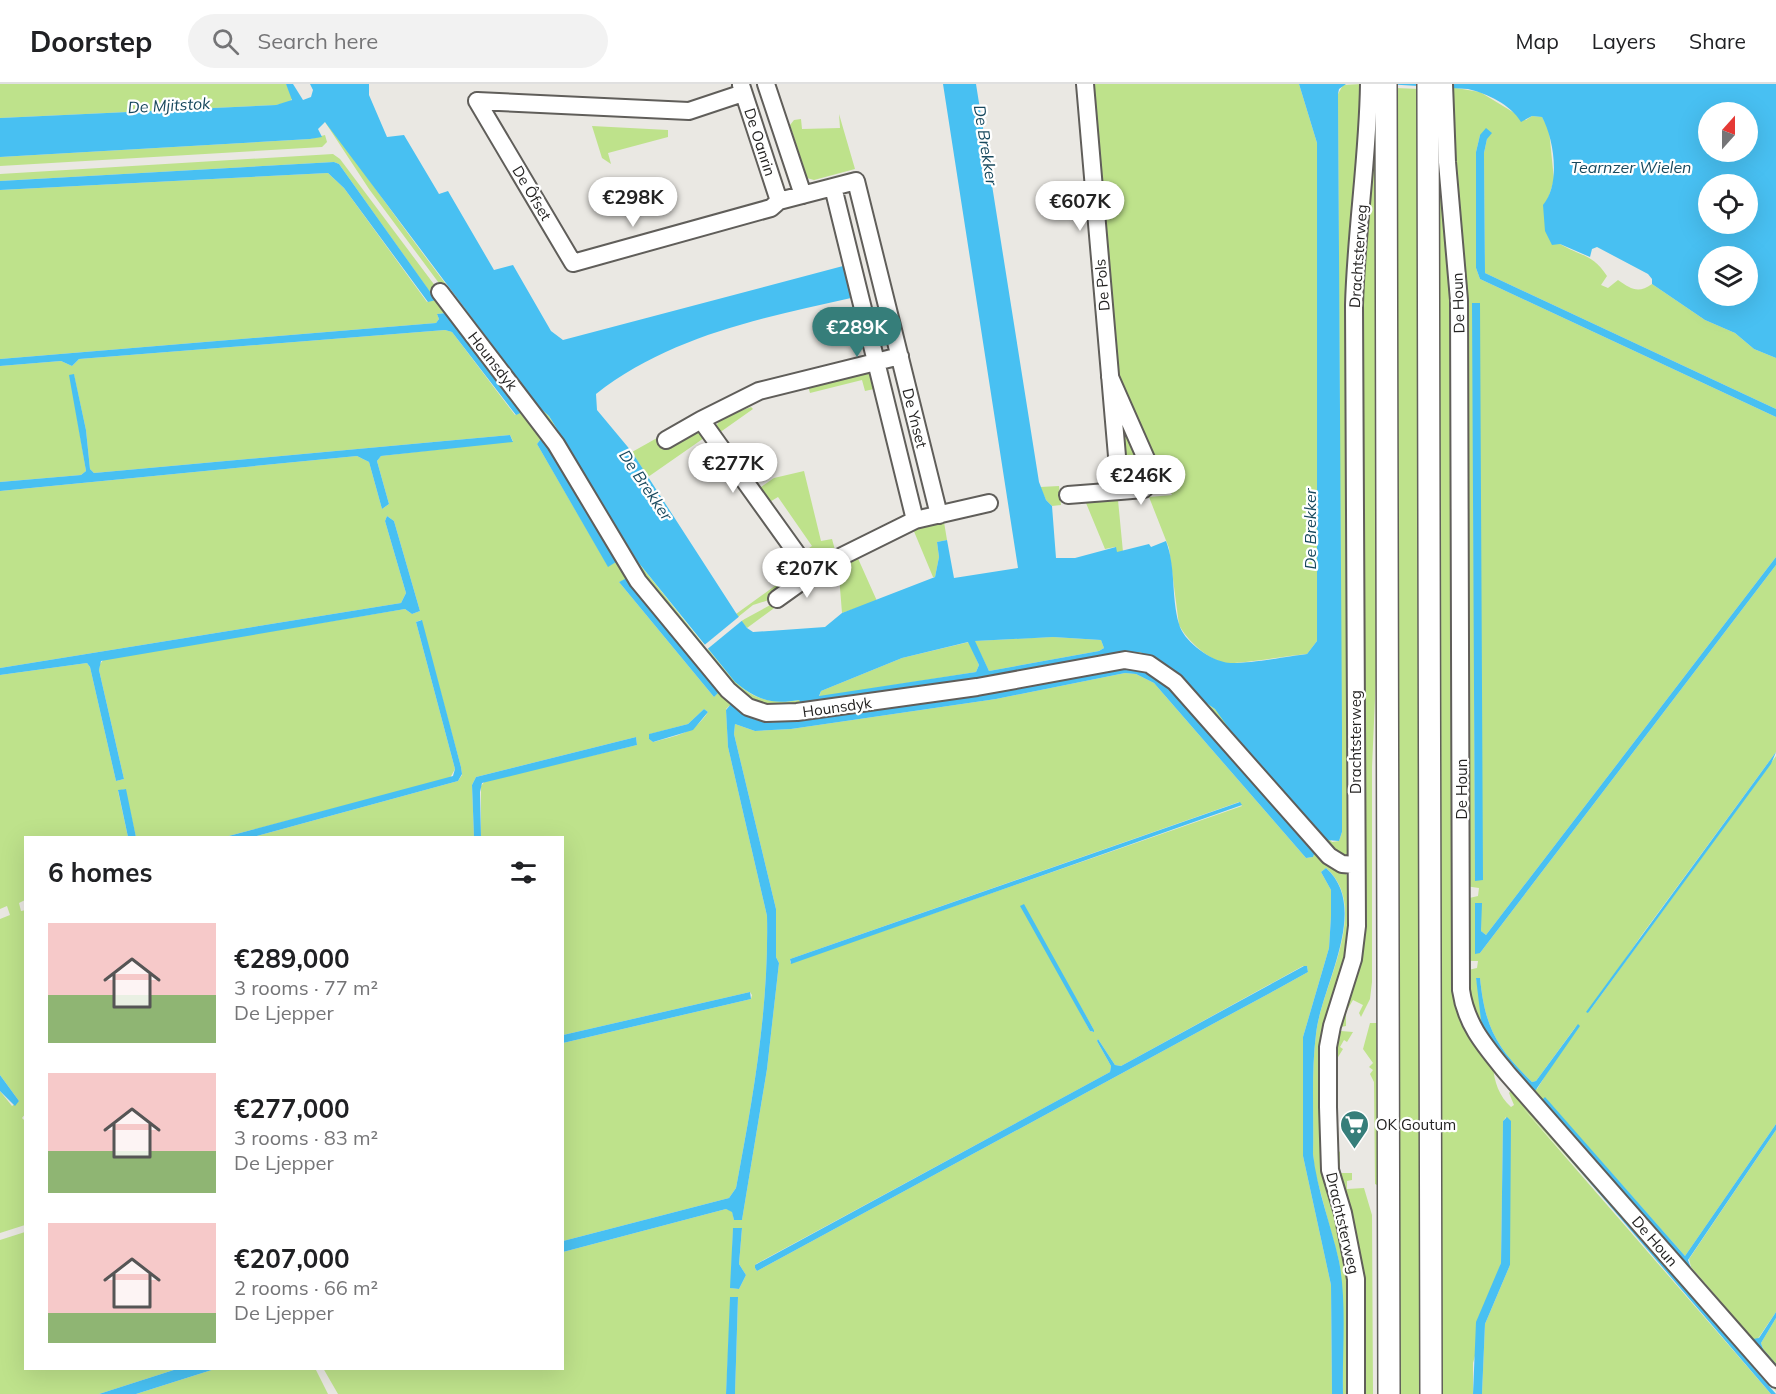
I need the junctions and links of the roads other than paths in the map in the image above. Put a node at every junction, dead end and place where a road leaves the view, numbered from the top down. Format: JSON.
{"nodes":[{"id":1,"x":766,"y":84,"type":"edge"},
{"id":2,"x":1085,"y":84,"type":"edge"},
{"id":3,"x":1377,"y":86,"type":"edge"},
{"id":4,"x":1436,"y":87,"type":"edge"},
{"id":5,"x":742,"y":89,"type":"edge"},
{"id":6,"x":856,"y":181,"type":"joint"},
{"id":7,"x":832,"y":187,"type":"junction"},
{"id":8,"x":803,"y":195,"type":"junction"},
{"id":9,"x":779,"y":201,"type":"junction"},
{"id":10,"x":441,"y":292,"type":"dead end"},
{"id":11,"x":900,"y":356,"type":"junction"},
{"id":12,"x":876,"y":362,"type":"junction"},
{"id":13,"x":1110,"y":377,"type":"junction"},
{"id":14,"x":701,"y":420,"type":"junction"},
{"id":15,"x":666,"y":440,"type":"dead end"},
{"id":16,"x":1120,"y":491,"type":"junction"},
{"id":17,"x":1068,"y":495,"type":"dead end"},
{"id":18,"x":989,"y":503,"type":"dead end"},
{"id":19,"x":939,"y":515,"type":"junction"},
{"id":20,"x":915,"y":520,"type":"junction"},
{"id":21,"x":810,"y":572,"type":"junction"},
{"id":22,"x":777,"y":599,"type":"dead end"},
{"id":23,"x":1355,"y":865,"type":"junction"},
{"id":24,"x":1776,"y":1380,"type":"edge"},
{"id":25,"x":1356,"y":1394,"type":"edge"},
{"id":26,"x":1389,"y":1394,"type":"edge"},
{"id":27,"x":1431,"y":1394,"type":"edge"}],
"edges":[{"from":1,"to":8,"type":"street"},
{"from":2,"to":13,"type":"street","name":"De Pols"},
{"from":3,"to":23,"type":"street","name":"Drachtsterweg"},
{"from":3,"to":26,"type":"main road","name":"Drachtsterweg"},
{"from":4,"to":24,"type":"street","name":"De Houn"},
{"from":4,"to":27,"type":"main road"},
{"from":5,"to":9,"type":"street","name":"De Oanrin"},
{"from":5,"to":9,"type":"street","name":"De Ôfset"},
{"from":6,"to":7,"type":"street","name":"De Ôfset"},
{"from":6,"to":11,"type":"street","name":"De Ynset"},
{"from":7,"to":8,"type":"street","name":"De Ôfset"},
{"from":7,"to":12,"type":"street","name":"De Ynset"},
{"from":8,"to":9,"type":"street","name":"De Ôfset"},
{"from":10,"to":23,"type":"street","name":"Hounsdyk"},
{"from":11,"to":12,"type":"street"},
{"from":11,"to":19,"type":"street","name":"De Ynset"},
{"from":12,"to":14,"type":"street"},
{"from":12,"to":20,"type":"street","name":"De Ynset"},
{"from":13,"to":16,"type":"street","name":"De Pols"},
{"from":13,"to":16,"type":"street","name":"De Pols"},
{"from":14,"to":15,"type":"street"},
{"from":14,"to":21,"type":"street"},
{"from":16,"to":17,"type":"street","name":"De Pols"},
{"from":18,"to":19,"type":"street"},
{"from":19,"to":20,"type":"street"},
{"from":20,"to":21,"type":"street"},
{"from":21,"to":22,"type":"street"},
{"from":23,"to":25,"type":"street","name":"Drachtsterweg"}]}
